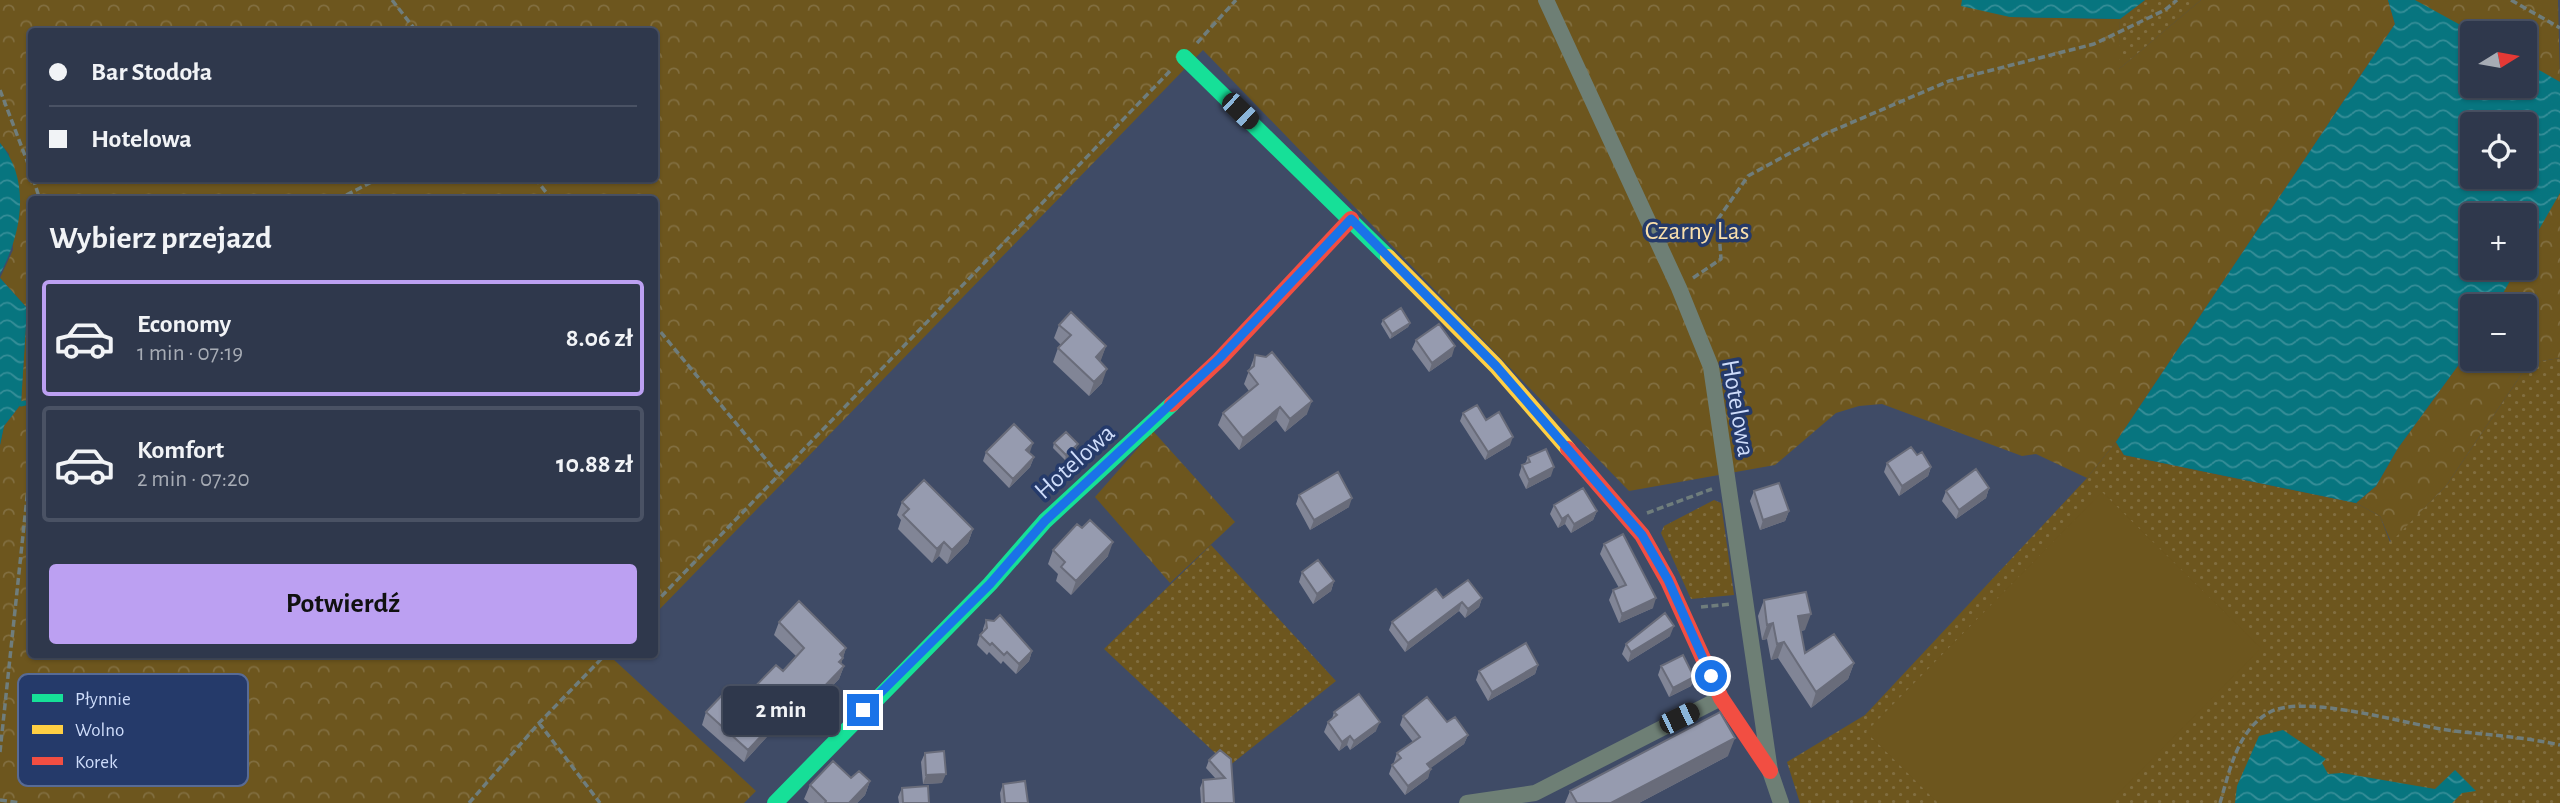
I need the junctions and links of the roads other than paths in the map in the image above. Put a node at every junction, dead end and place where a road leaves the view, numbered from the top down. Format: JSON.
{"nodes":[{"id":1,"x":1546,"y":0,"type":"edge"},
{"id":2,"x":1184,"y":57,"type":"road end"},
{"id":3,"x":1351,"y":219,"type":"junction"},
{"id":4,"x":1721,"y":698,"type":"junction"},
{"id":5,"x":1770,"y":771,"type":"junction"},
{"id":6,"x":775,"y":803,"type":"edge"},
{"id":7,"x":1466,"y":803,"type":"edge"},
{"id":8,"x":1781,"y":803,"type":"edge"}],
"edges":[{"from":1,"to":5,"type":"street","name":"Hotelowa"},
{"from":2,"to":3,"type":"street","name":"Hotelowa"},
{"from":3,"to":4,"type":"street","name":"Hotelowa"},
{"from":3,"to":6,"type":"street","name":"Hotelowa"},
{"from":4,"to":5,"type":"street","name":"Hotelowa"},
{"from":4,"to":7,"type":"street"},
{"from":5,"to":8,"type":"street","name":"Hotelowa"}]}
